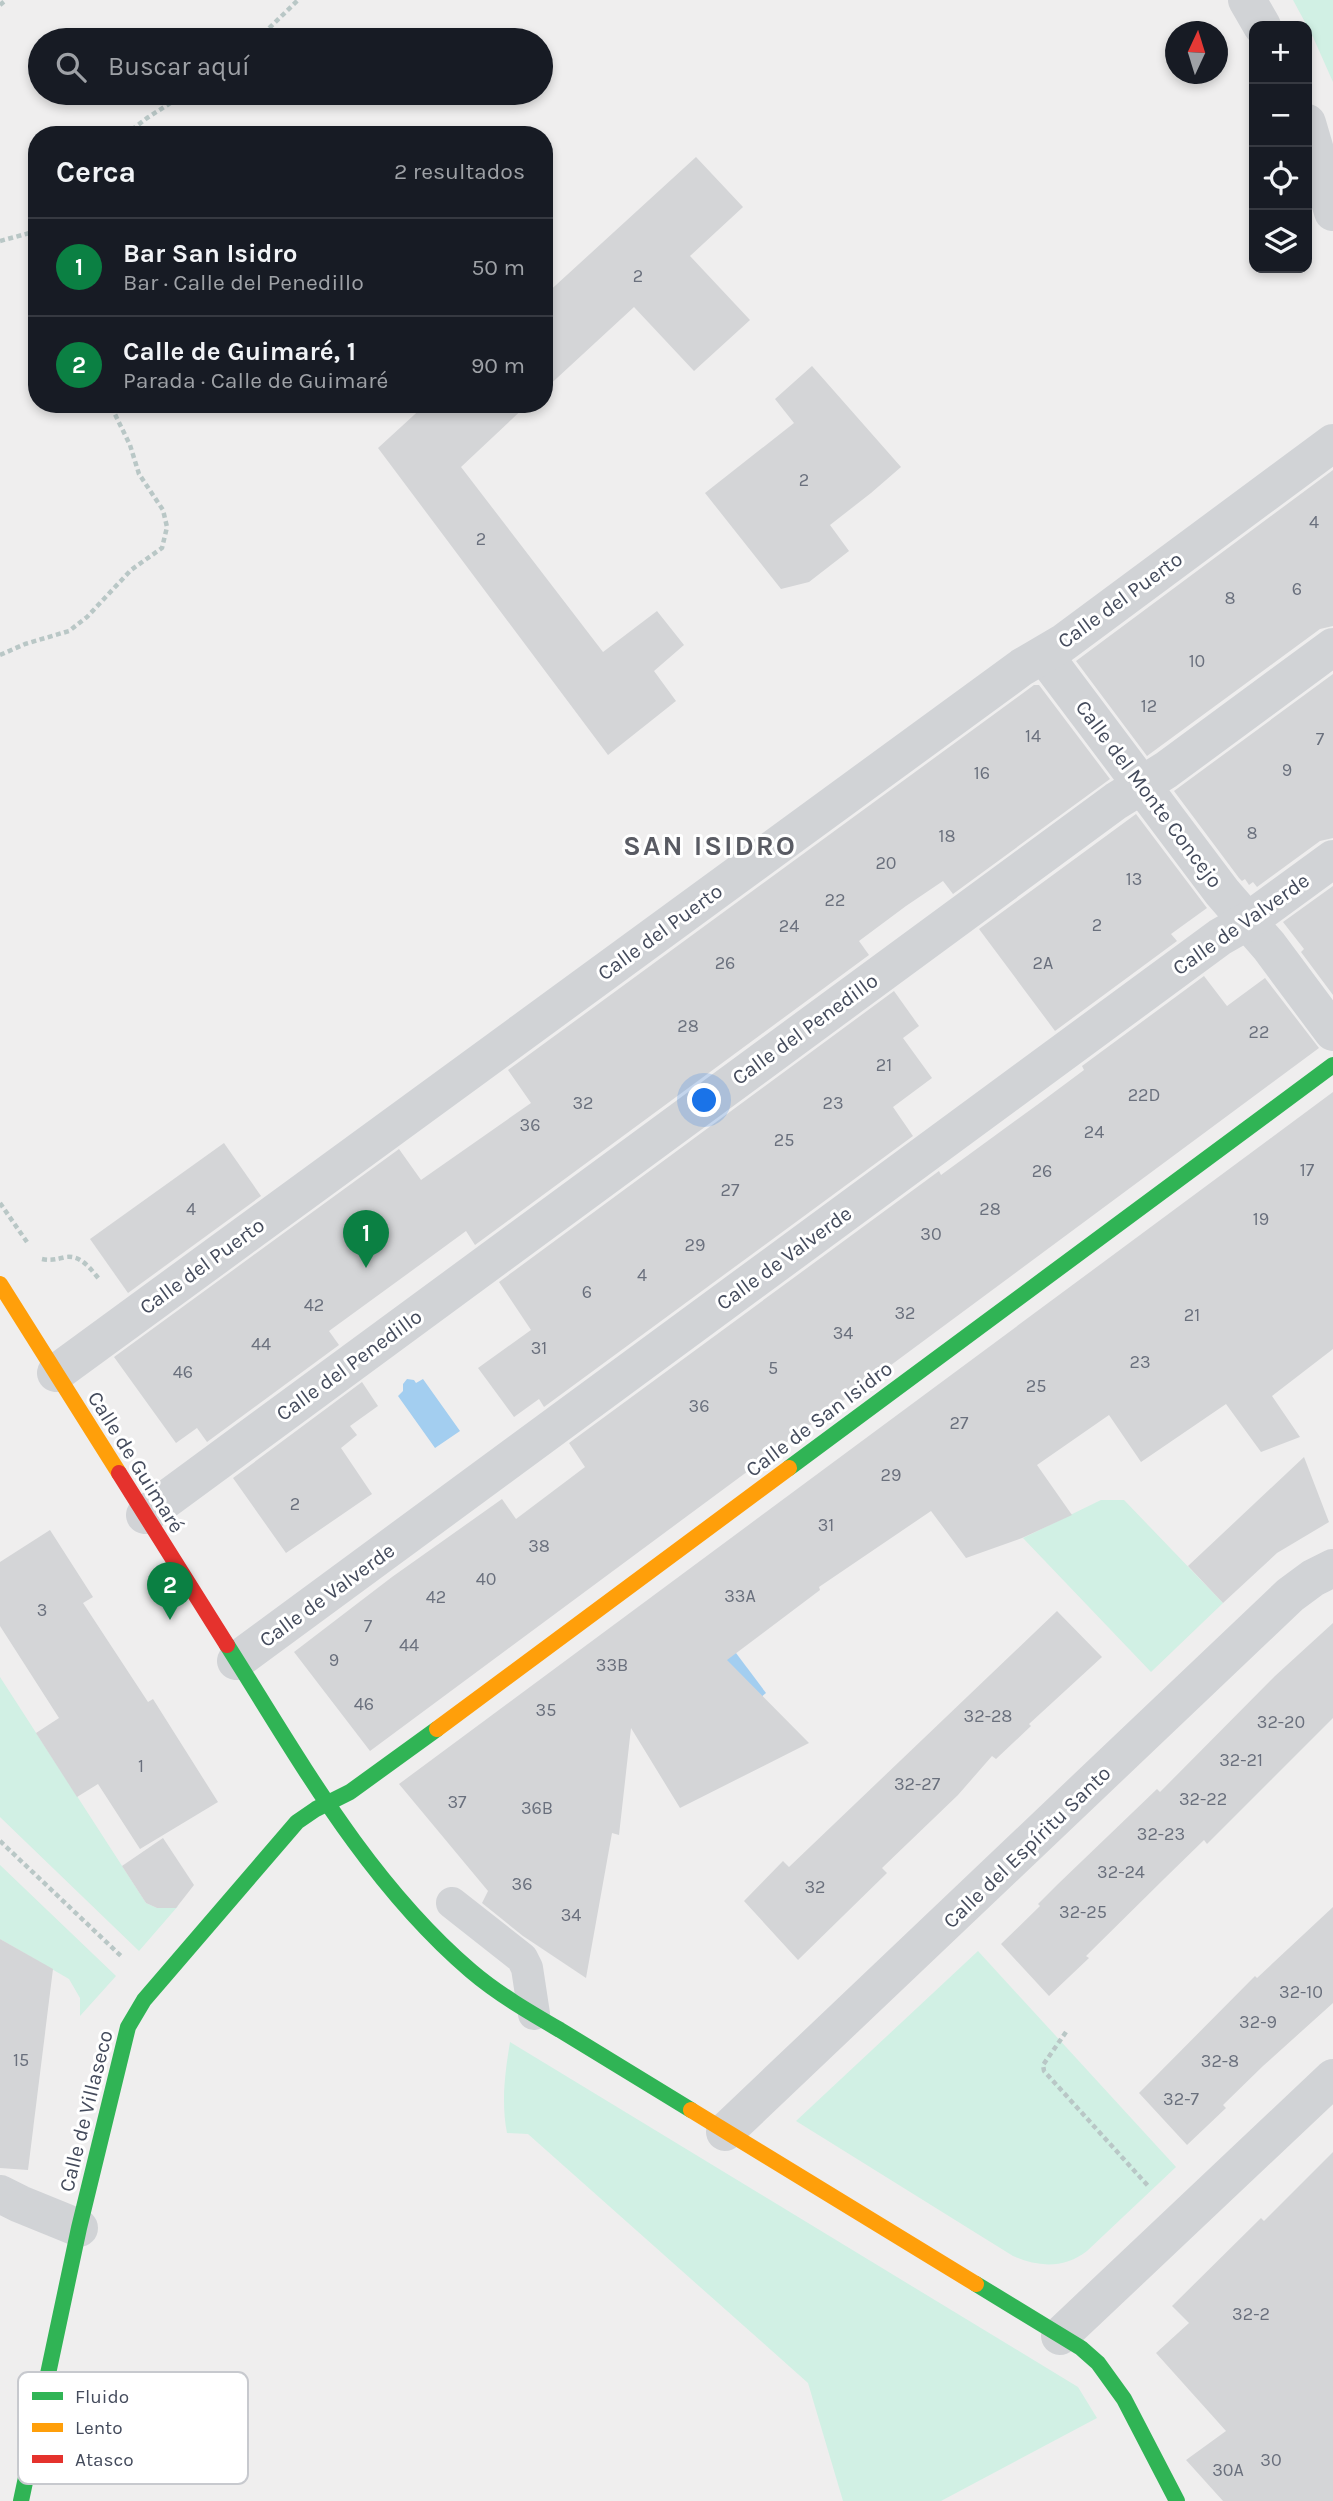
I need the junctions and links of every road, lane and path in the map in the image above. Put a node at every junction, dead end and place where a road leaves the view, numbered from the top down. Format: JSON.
{"nodes":[{"id":1,"x":5,"y":0,"type":"edge"},
{"id":2,"x":298,"y":0,"type":"edge"},
{"id":3,"x":1247,"y":0,"type":"edge"},
{"id":4,"x":0,"y":5,"type":"edge"},
{"id":5,"x":1259,"y":21,"type":"edge"},
{"id":6,"x":269,"y":28,"type":"edge"},
{"id":7,"x":167,"y":105,"type":"edge"},
{"id":8,"x":137,"y":126,"type":"edge"},
{"id":9,"x":1312,"y":140,"type":"edge"},
{"id":10,"x":1333,"y":212,"type":"edge"},
{"id":11,"x":28,"y":233,"type":"edge"},
{"id":12,"x":0,"y":241,"type":"edge"},
{"id":13,"x":115,"y":413,"type":"edge"},
{"id":14,"x":1333,"y":443,"type":"edge"},
{"id":15,"x":1333,"y":647,"type":"edge"},
{"id":16,"x":0,"y":655,"type":"edge"},
{"id":17,"x":1044,"y":655,"type":"junction"},
{"id":18,"x":1142,"y":785,"type":"junction"},
{"id":19,"x":1333,"y":859,"type":"edge"},
{"id":20,"x":1248,"y":921,"type":"junction"},
{"id":21,"x":1333,"y":1032,"type":"edge"},
{"id":22,"x":1333,"y":1065,"type":"edge"},
{"id":23,"x":0,"y":1203,"type":"edge"},
{"id":24,"x":0,"y":1284,"type":"edge"},
{"id":25,"x":107,"y":1288,"type":"dead end"},
{"id":26,"x":56,"y":1373,"type":"junction"},
{"id":27,"x":145,"y":1515,"type":"junction"},
{"id":28,"x":1333,"y":1568,"type":"edge"},
{"id":29,"x":236,"y":1661,"type":"junction"},
{"id":30,"x":328,"y":1804,"type":"junction"},
{"id":31,"x":0,"y":1841,"type":"edge"},
{"id":32,"x":452,"y":1903,"type":"dead end"},
{"id":33,"x":123,"y":1958,"type":"dead end"},
{"id":34,"x":534,"y":2014,"type":"junction"},
{"id":35,"x":1066,"y":2032,"type":"dead end"},
{"id":36,"x":1333,"y":2078,"type":"edge"},
{"id":37,"x":725,"y":2132,"type":"junction"},
{"id":38,"x":0,"y":2194,"type":"edge"},
{"id":39,"x":1156,"y":2196,"type":"dead end"},
{"id":40,"x":79,"y":2228,"type":"junction"},
{"id":41,"x":1060,"y":2336,"type":"junction"},
{"id":42,"x":48,"y":2372,"type":"edge"},
{"id":43,"x":1177,"y":2501,"type":"edge"}],
"edges":[{"from":1,"to":4,"type":"path"},
{"from":2,"to":6,"type":"path"},
{"from":3,"to":5,"type":"street"},
{"from":7,"to":8,"type":"path"},
{"from":9,"to":10,"type":"street"},
{"from":11,"to":12,"type":"path"},
{"from":13,"to":16,"type":"path"},
{"from":14,"to":17,"type":"street","name":"Calle del Puerto"},
{"from":15,"to":18,"type":"street","name":"Calle del Penedillo"},
{"from":17,"to":18,"type":"street","name":"Calle del Monte Concejo"},
{"from":17,"to":26,"type":"street","name":"Calle del Puerto"},
{"from":18,"to":20,"type":"street","name":"Calle del Monte Concejo"},
{"from":18,"to":27,"type":"street","name":"Calle del Penedillo"},
{"from":19,"to":20,"type":"street","name":"Calle de Valverde"},
{"from":20,"to":21,"type":"street","name":"Calle del Monte Concejo"},
{"from":20,"to":29,"type":"street","name":"Calle de Valverde"},
{"from":22,"to":30,"type":"street","name":"Calle de San Isidro"},
{"from":23,"to":25,"type":"path"},
{"from":24,"to":26,"type":"street","name":"Calle de Guimaré"},
{"from":26,"to":27,"type":"street","name":"Calle de Guimaré"},
{"from":27,"to":29,"type":"street","name":"Calle de Guimaré"},
{"from":28,"to":37,"type":"street","name":"Calle del Espíritu Santo"},
{"from":29,"to":30,"type":"street","name":"Calle de Guimaré"},
{"from":30,"to":34,"type":"street"},
{"from":30,"to":40,"type":"street","name":"Calle de Villaseco"},
{"from":31,"to":33,"type":"path"},
{"from":32,"to":34,"type":"lane"},
{"from":34,"to":37,"type":"street"},
{"from":35,"to":39,"type":"path"},
{"from":36,"to":41,"type":"street"},
{"from":37,"to":41,"type":"street"},
{"from":38,"to":40,"type":"street"},
{"from":40,"to":42,"type":"street","name":"Calle de Villaseco"},
{"from":41,"to":43,"type":"street"}]}
